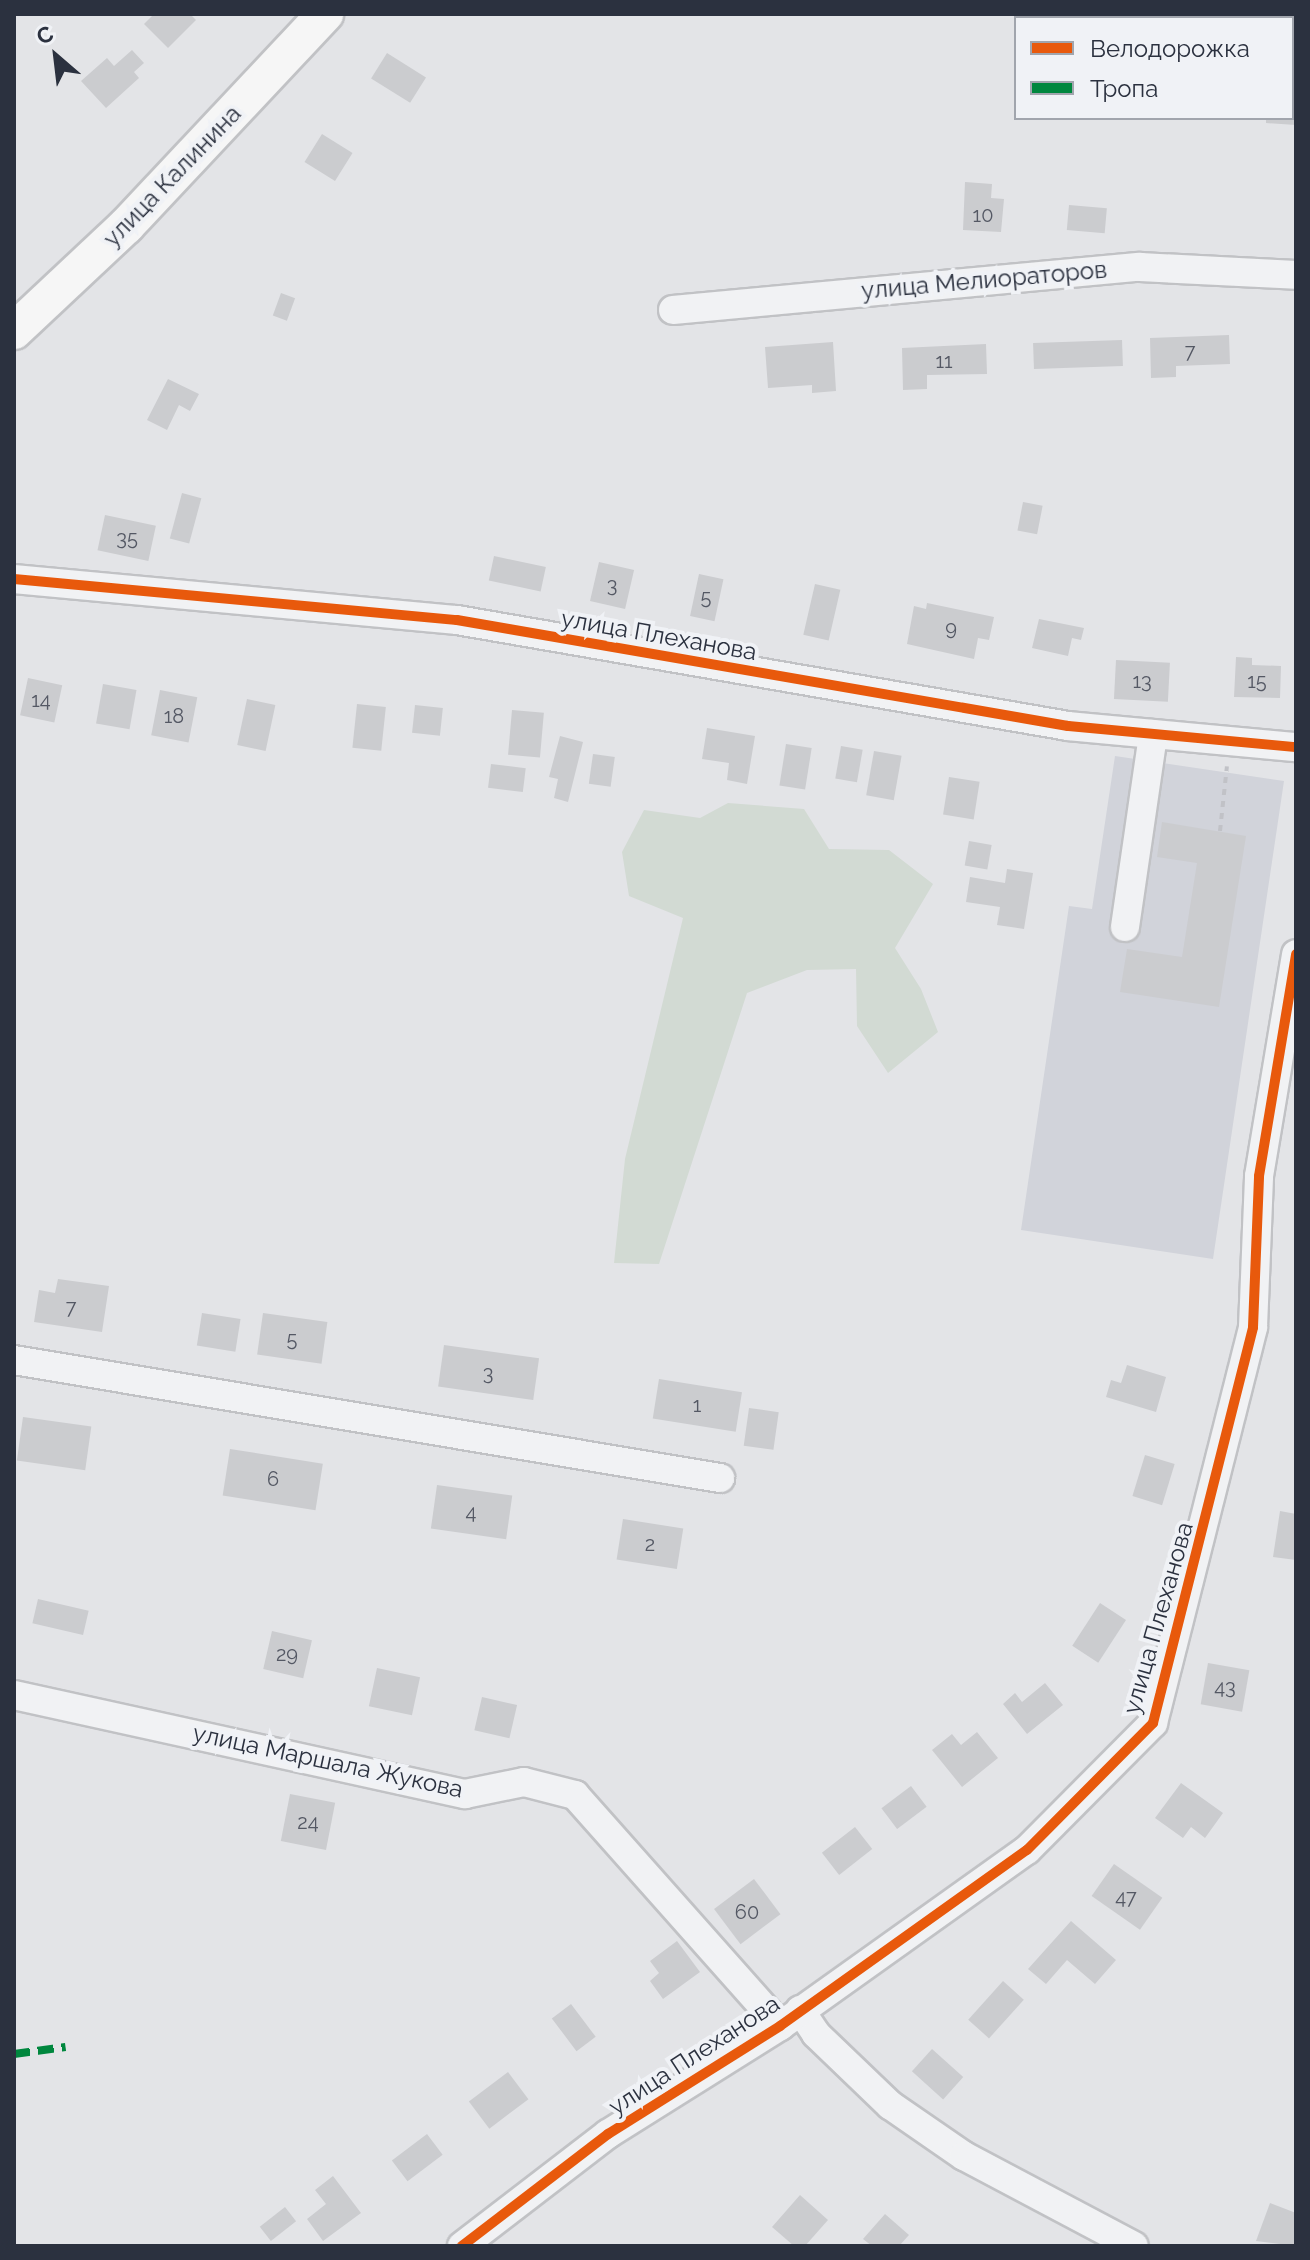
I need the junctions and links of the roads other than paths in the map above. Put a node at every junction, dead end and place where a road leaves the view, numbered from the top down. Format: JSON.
{"nodes":[{"id":1,"x":325,"y":14,"type":"edge"},
{"id":2,"x":1296,"y":275,"type":"edge"},
{"id":3,"x":673,"y":310,"type":"dead end"},
{"id":4,"x":14,"y":331,"type":"edge"},
{"id":5,"x":14,"y":579,"type":"edge"},
{"id":6,"x":1153,"y":734,"type":"junction"},
{"id":7,"x":1296,"y":747,"type":"edge"},
{"id":8,"x":1125,"y":927,"type":"dead end"},
{"id":9,"x":1296,"y":954,"type":"edge"},
{"id":10,"x":14,"y":1360,"type":"edge"},
{"id":11,"x":720,"y":1478,"type":"dead end"},
{"id":12,"x":14,"y":1695,"type":"edge"},
{"id":13,"x":790,"y":2018,"type":"junction"},
{"id":14,"x":462,"y":2246,"type":"edge"},
{"id":15,"x":1134,"y":2246,"type":"edge"}],
"edges":[{"from":1,"to":4,"type":"main road","name":"улица Калинина"},
{"from":2,"to":3,"type":"street","name":"улица Мелиораторов"},
{"from":5,"to":6,"type":"street","name":"улица Плеханова"},
{"from":6,"to":7,"type":"street","name":"улица Плеханова"},
{"from":6,"to":8,"type":"street"},
{"from":9,"to":13,"type":"street","name":"улица Плеханова"},
{"from":10,"to":11,"type":"street"},
{"from":12,"to":13,"type":"street","name":"улица Маршала Жукова"},
{"from":13,"to":14,"type":"street","name":"улица Плеханова"},
{"from":13,"to":15,"type":"street","name":"улица Маршала Жукова"}]}
